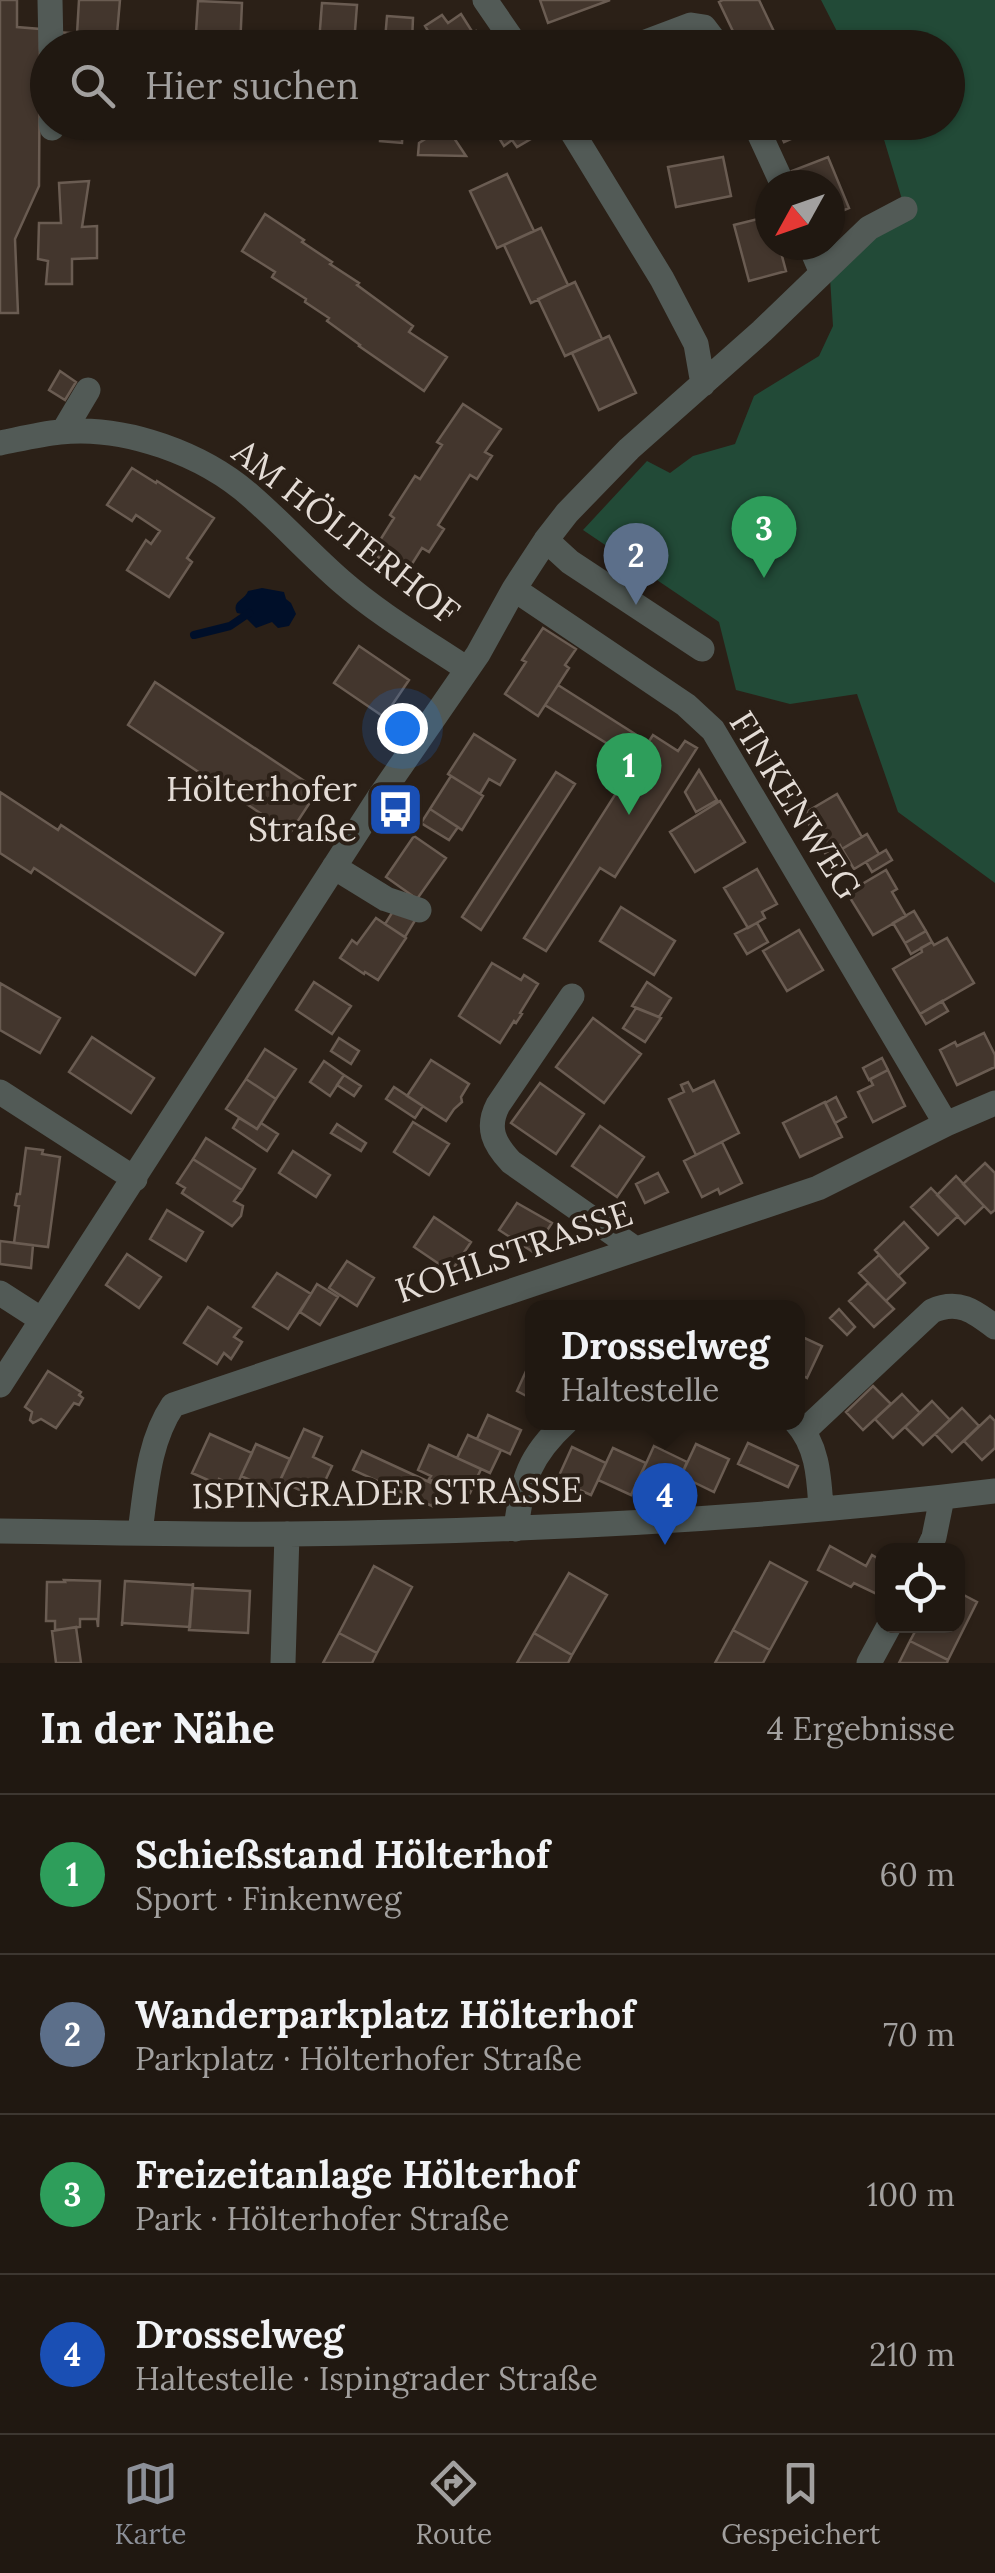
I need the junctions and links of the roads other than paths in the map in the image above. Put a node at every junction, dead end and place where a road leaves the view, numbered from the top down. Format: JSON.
{"nodes":[{"id":1,"x":50,"y":0,"type":"edge"},
{"id":2,"x":484,"y":0,"type":"edge"},
{"id":3,"x":51,"y":30,"type":"edge"},
{"id":4,"x":505,"y":30,"type":"edge"},
{"id":5,"x":678,"y":30,"type":"edge"},
{"id":6,"x":706,"y":30,"type":"edge"},
{"id":7,"x":577,"y":140,"type":"edge"},
{"id":8,"x":762,"y":140,"type":"edge"},
{"id":9,"x":775,"y":170,"type":"edge"},
{"id":10,"x":905,"y":209,"type":"dead end"},
{"id":11,"x":816,"y":260,"type":"edge"},
{"id":12,"x":822,"y":273,"type":"junction"},
{"id":13,"x":704,"y":384,"type":"junction"},
{"id":14,"x":88,"y":390,"type":"dead end"},
{"id":15,"x":63,"y":432,"type":"junction"},
{"id":16,"x":0,"y":443,"type":"edge"},
{"id":17,"x":546,"y":540,"type":"junction"},
{"id":18,"x":514,"y":589,"type":"junction"},
{"id":19,"x":702,"y":649,"type":"dead end"},
{"id":20,"x":467,"y":669,"type":"junction"},
{"id":21,"x":334,"y":867,"type":"junction"},
{"id":22,"x":419,"y":910,"type":"dead end"},
{"id":23,"x":572,"y":996,"type":"dead end"},
{"id":24,"x":0,"y":1092,"type":"edge"},
{"id":25,"x":995,"y":1103,"type":"edge"},
{"id":26,"x":946,"y":1124,"type":"junction"},
{"id":27,"x":134,"y":1179,"type":"junction"},
{"id":28,"x":634,"y":1248,"type":"junction"},
{"id":29,"x":0,"y":1293,"type":"edge"},
{"id":30,"x":42,"y":1320,"type":"junction"},
{"id":31,"x":995,"y":1326,"type":"edge"},
{"id":32,"x":0,"y":1385,"type":"edge"},
{"id":33,"x":805,"y":1423,"type":"edge"},
{"id":34,"x":559,"y":1430,"type":"edge"},
{"id":35,"x":801,"y":1430,"type":"edge"},
{"id":36,"x":995,"y":1492,"type":"edge"},
{"id":37,"x":942,"y":1498,"type":"junction"},
{"id":38,"x":821,"y":1508,"type":"junction"},
{"id":39,"x":516,"y":1529,"type":"junction"},
{"id":40,"x":0,"y":1531,"type":"edge"},
{"id":41,"x":140,"y":1532,"type":"junction"},
{"id":42,"x":287,"y":1534,"type":"junction"},
{"id":43,"x":932,"y":1543,"type":"edge"},
{"id":44,"x":885,"y":1633,"type":"edge"},
{"id":45,"x":283,"y":1663,"type":"edge"},
{"id":46,"x":868,"y":1663,"type":"edge"}],
"edges":[{"from":1,"to":3,"type":"street"},
{"from":2,"to":4,"type":"street"},
{"from":5,"to":6,"type":"street"},
{"from":7,"to":13,"type":"street"},
{"from":8,"to":9,"type":"street"},
{"from":10,"to":12,"type":"street"},
{"from":11,"to":12,"type":"street"},
{"from":12,"to":13,"type":"street"},
{"from":13,"to":17,"type":"street"},
{"from":14,"to":15,"type":"street"},
{"from":15,"to":16,"type":"street","name":"AM HÖLTERHOF"},
{"from":15,"to":20,"type":"street","name":"AM HÖLTERHOF"},
{"from":17,"to":18,"type":"street"},
{"from":17,"to":19,"type":"street"},
{"from":18,"to":20,"type":"street"},
{"from":18,"to":26,"type":"street","name":"FINKENWEG"},
{"from":20,"to":21,"type":"street"},
{"from":21,"to":22,"type":"street"},
{"from":21,"to":27,"type":"street"},
{"from":23,"to":28,"type":"street"},
{"from":24,"to":27,"type":"street"},
{"from":25,"to":26,"type":"street","name":"KOHLSTRASSE"},
{"from":26,"to":28,"type":"street","name":"KOHLSTRASSE"},
{"from":27,"to":30,"type":"street"},
{"from":28,"to":41,"type":"street","name":"KOHLSTRASSE"},
{"from":29,"to":30,"type":"street"},
{"from":30,"to":32,"type":"street"},
{"from":31,"to":33,"type":"street"},
{"from":34,"to":39,"type":"street"},
{"from":35,"to":38,"type":"street"},
{"from":36,"to":37,"type":"street","name":"ISPINGRADER STRASSE"},
{"from":37,"to":38,"type":"street","name":"ISPINGRADER STRASSE"},
{"from":37,"to":43,"type":"street"},
{"from":38,"to":39,"type":"street","name":"ISPINGRADER STRASSE"},
{"from":39,"to":42,"type":"street","name":"ISPINGRADER STRASSE"},
{"from":40,"to":41,"type":"street","name":"ISPINGRADER STRASSE"},
{"from":41,"to":42,"type":"street","name":"ISPINGRADER STRASSE"},
{"from":42,"to":45,"type":"street"},
{"from":44,"to":46,"type":"street"}]}
